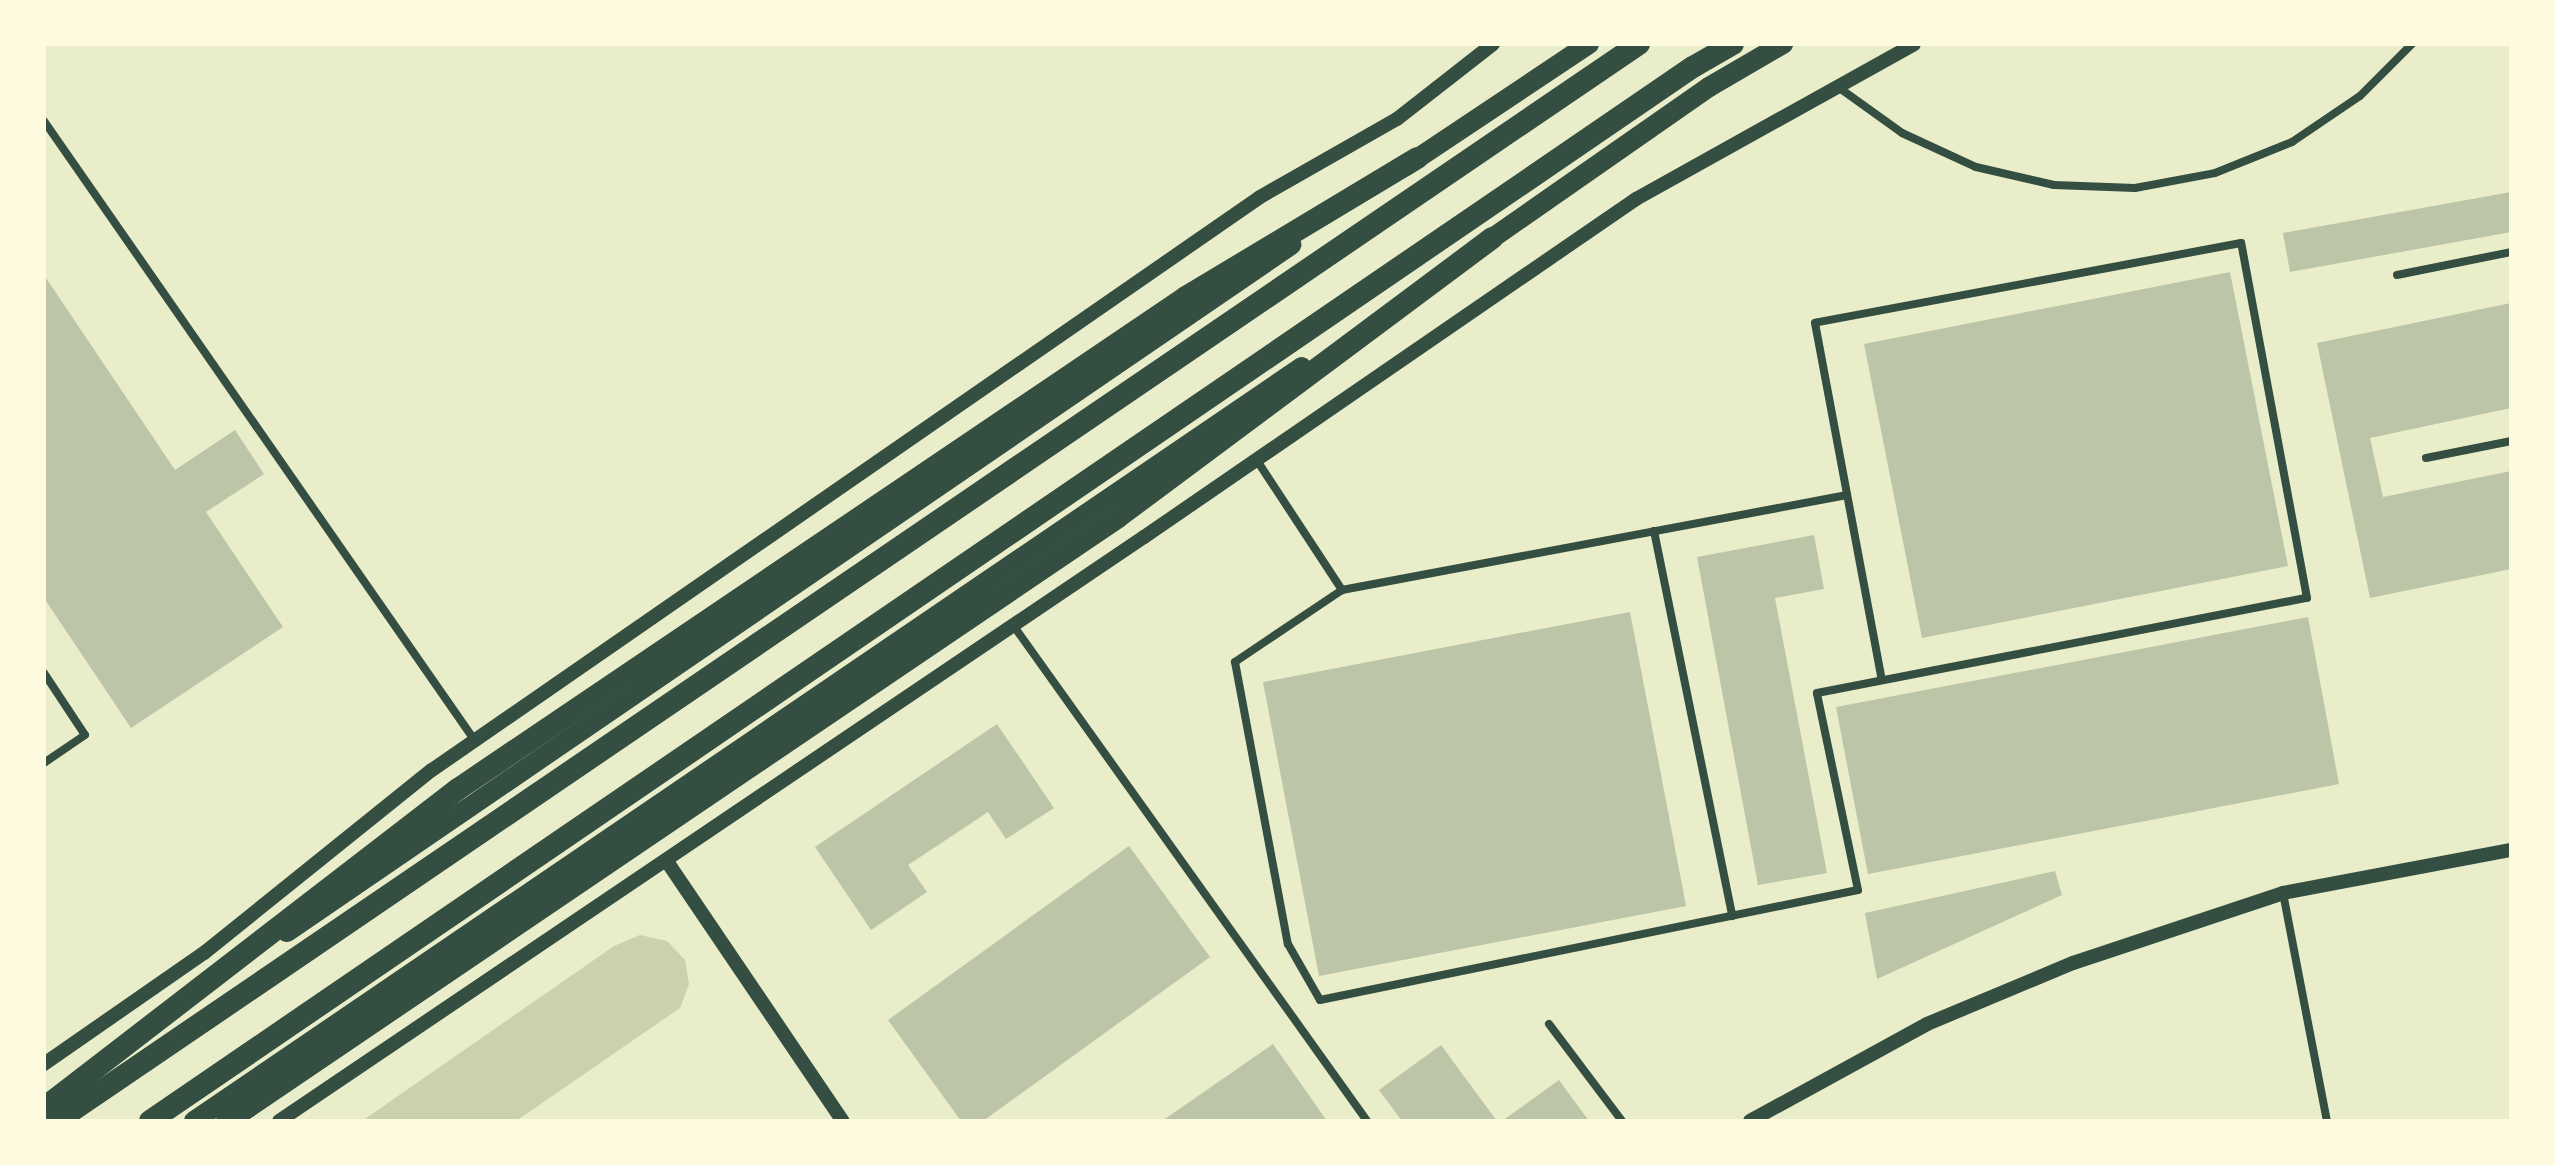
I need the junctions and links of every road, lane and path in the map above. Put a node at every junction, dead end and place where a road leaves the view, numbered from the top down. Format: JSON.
{"nodes":[{"id":1,"x":1493,"y":44,"type":"edge"},
{"id":2,"x":1589,"y":44,"type":"edge"},
{"id":3,"x":1639,"y":44,"type":"edge"},
{"id":4,"x":1733,"y":44,"type":"edge"},
{"id":5,"x":1783,"y":44,"type":"edge"},
{"id":6,"x":1914,"y":44,"type":"edge"},
{"id":7,"x":2412,"y":44,"type":"edge"},
{"id":8,"x":1838,"y":86,"type":"junction"},
{"id":9,"x":44,"y":121,"type":"edge"},
{"id":10,"x":1417,"y":158,"type":"junction"},
{"id":11,"x":1492,"y":238,"type":"junction"},
{"id":12,"x":2511,"y":252,"type":"edge"},
{"id":13,"x":2397,"y":275,"type":"dead end"},
{"id":14,"x":2511,"y":441,"type":"edge"},
{"id":15,"x":2426,"y":458,"type":"dead end"},
{"id":16,"x":1256,"y":459,"type":"junction"},
{"id":17,"x":1847,"y":495,"type":"junction"},
{"id":18,"x":1654,"y":531,"type":"junction"},
{"id":19,"x":1342,"y":590,"type":"junction"},
{"id":20,"x":1013,"y":625,"type":"junction"},
{"id":21,"x":44,"y":673,"type":"edge"},
{"id":22,"x":1882,"y":680,"type":"junction"},
{"id":23,"x":475,"y":741,"type":"junction"},
{"id":24,"x":44,"y":763,"type":"edge"},
{"id":25,"x":2511,"y":850,"type":"edge"},
{"id":26,"x":666,"y":860,"type":"junction"},
{"id":27,"x":2283,"y":893,"type":"junction"},
{"id":28,"x":1732,"y":916,"type":"junction"},
{"id":29,"x":1549,"y":1024,"type":"dead end"},
{"id":30,"x":44,"y":1064,"type":"edge"},
{"id":31,"x":44,"y":1099,"type":"edge"},
{"id":32,"x":44,"y":1108,"type":"edge"},
{"id":33,"x":57,"y":1121,"type":"edge"},
{"id":34,"x":150,"y":1121,"type":"edge"},
{"id":35,"x":194,"y":1121,"type":"edge"},
{"id":36,"x":227,"y":1121,"type":"edge"},
{"id":37,"x":279,"y":1121,"type":"edge"},
{"id":38,"x":843,"y":1121,"type":"edge"},
{"id":39,"x":1367,"y":1121,"type":"edge"},
{"id":40,"x":1622,"y":1121,"type":"edge"},
{"id":41,"x":1750,"y":1121,"type":"edge"},
{"id":42,"x":2327,"y":1121,"type":"edge"}],
"edges":[{"from":1,"to":23,"type":"street"},
{"from":2,"to":10,"type":"main road"},
{"from":3,"to":33,"type":"highway"},
{"from":4,"to":34,"type":"highway"},
{"from":5,"to":11,"type":"main road"},
{"from":6,"to":8,"type":"street"},
{"from":7,"to":8,"type":"street"},
{"from":8,"to":16,"type":"street"},
{"from":9,"to":23,"type":"street"},
{"from":10,"to":31,"type":"main road"},
{"from":10,"to":32,"type":"highway"},
{"from":11,"to":35,"type":"main road"},
{"from":11,"to":36,"type":"highway"},
{"from":12,"to":13,"type":"street"},
{"from":14,"to":15,"type":"street"},
{"from":16,"to":19,"type":"street"},
{"from":16,"to":20,"type":"street"},
{"from":17,"to":18,"type":"street"},
{"from":17,"to":22,"type":"street"},
{"from":17,"to":22,"type":"street"},
{"from":18,"to":19,"type":"street"},
{"from":18,"to":28,"type":"street"},
{"from":19,"to":28,"type":"street"},
{"from":20,"to":26,"type":"street"},
{"from":20,"to":39,"type":"street"},
{"from":21,"to":24,"type":"street"},
{"from":22,"to":28,"type":"street"},
{"from":23,"to":30,"type":"street"},
{"from":25,"to":27,"type":"street"},
{"from":26,"to":37,"type":"street"},
{"from":26,"to":38,"type":"street"},
{"from":27,"to":41,"type":"street"},
{"from":27,"to":42,"type":"street"},
{"from":29,"to":40,"type":"street"}]}
